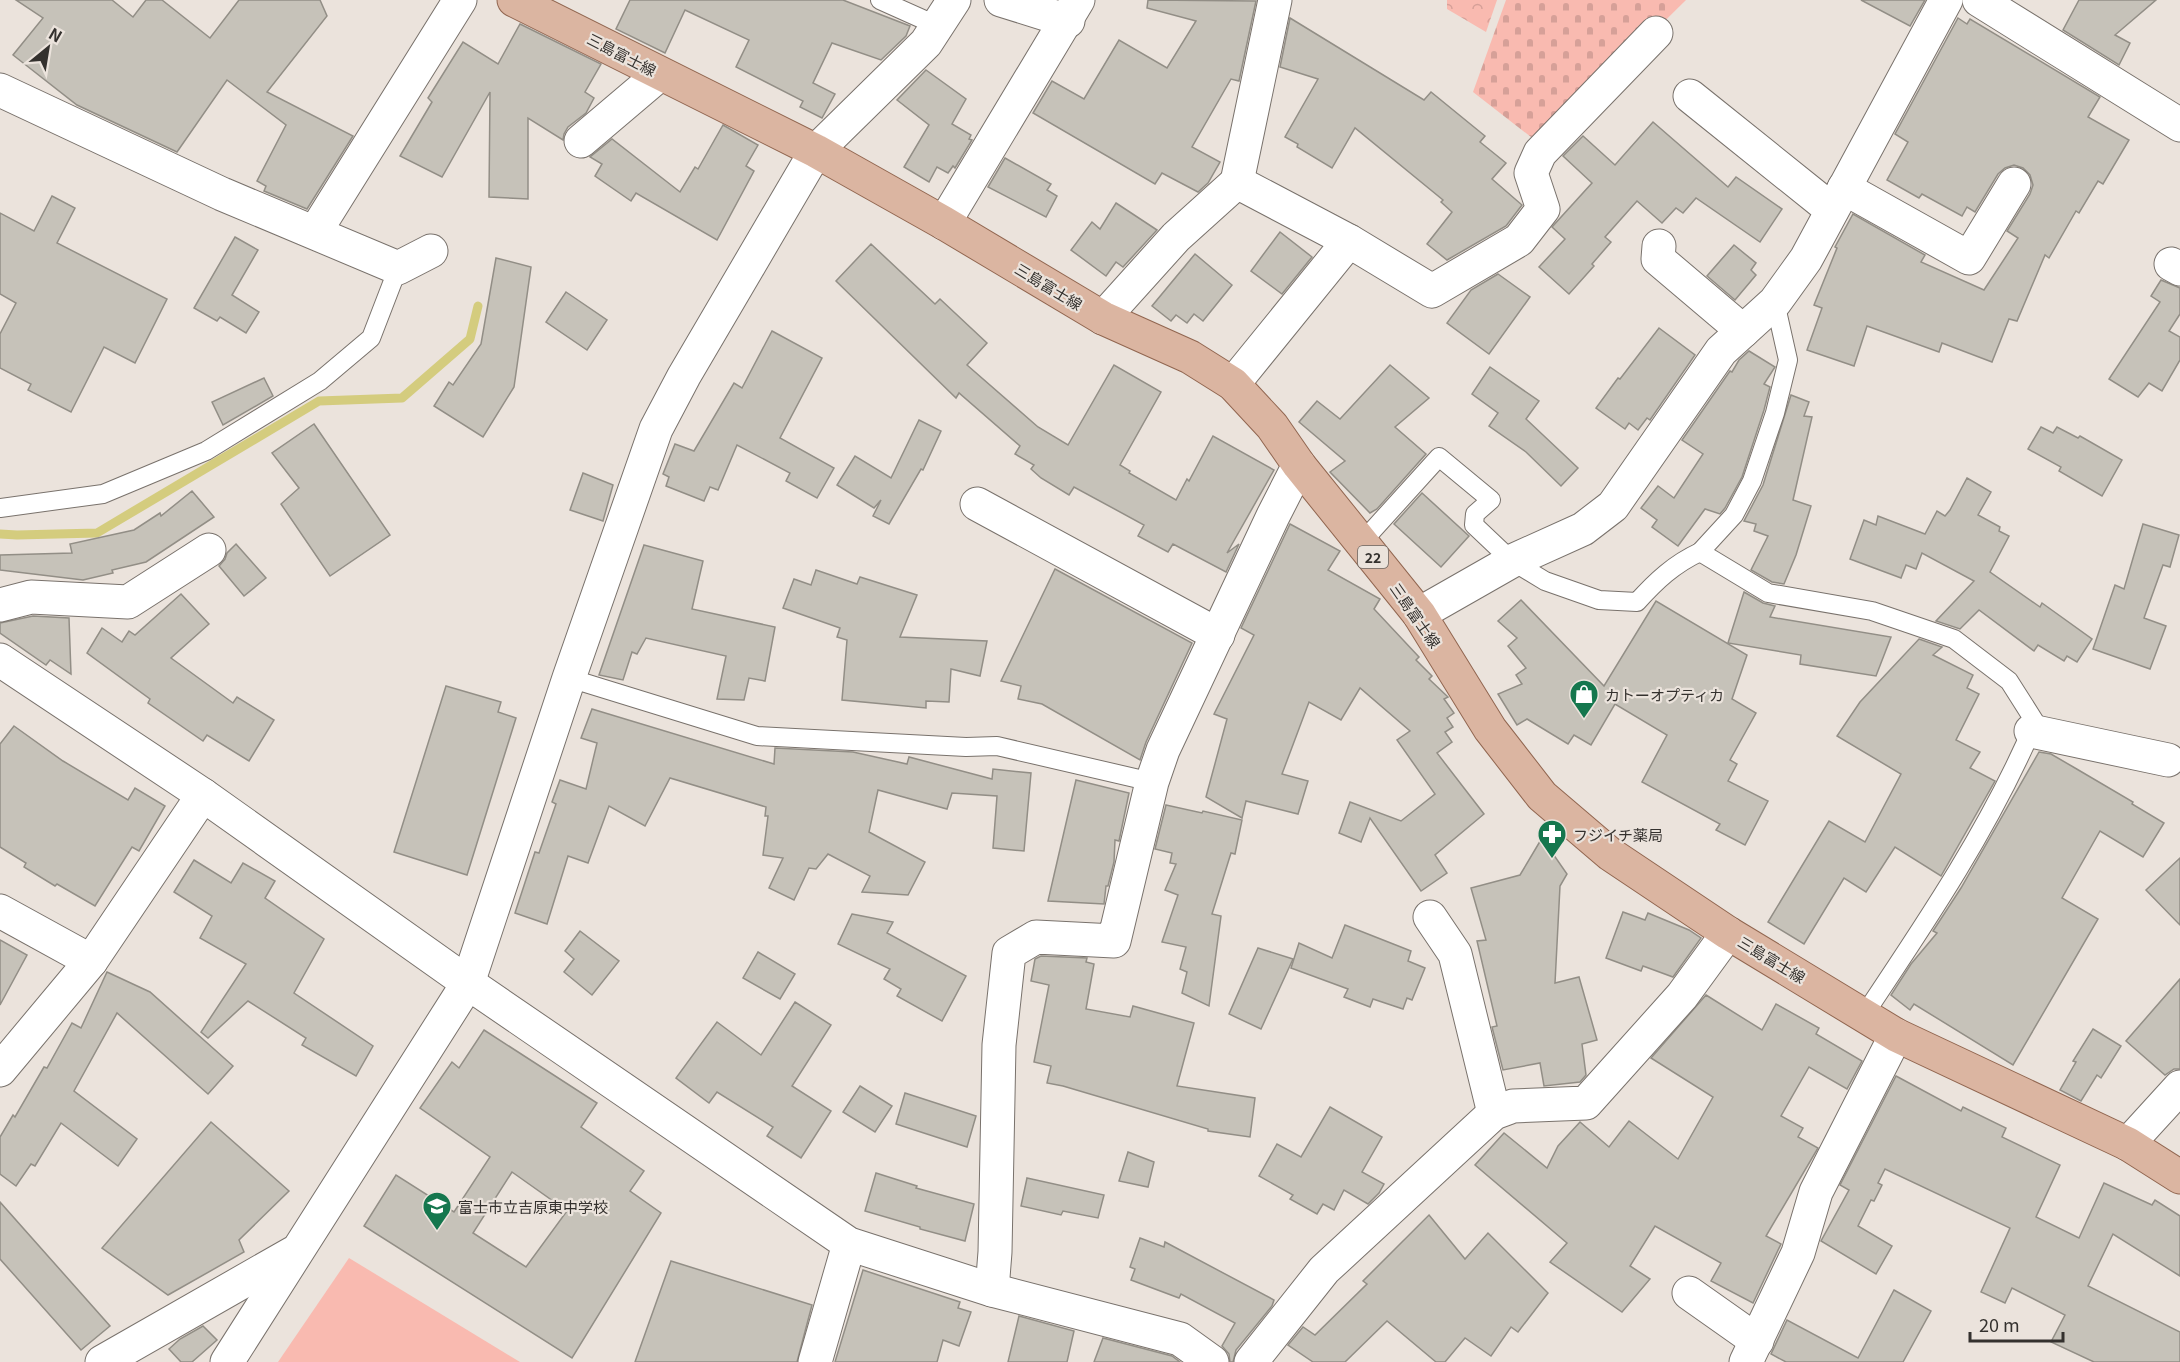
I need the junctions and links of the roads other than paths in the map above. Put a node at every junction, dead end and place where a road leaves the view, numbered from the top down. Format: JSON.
{"nodes":[{"id":1,"x":460,"y":0,"type":"edge"},
{"id":2,"x":514,"y":0,"type":"edge"},
{"id":3,"x":880,"y":0,"type":"edge"},
{"id":4,"x":1001,"y":0,"type":"edge"},
{"id":5,"x":1275,"y":0,"type":"edge"},
{"id":6,"x":1946,"y":0,"type":"edge"},
{"id":7,"x":1979,"y":0,"type":"edge"},
{"id":8,"x":1073,"y":10,"type":"edge"},
{"id":9,"x":946,"y":13,"type":"edge"},
{"id":10,"x":1656,"y":33,"type":"dead end"},
{"id":11,"x":660,"y":74,"type":"junction"},
{"id":12,"x":0,"y":90,"type":"edge"},
{"id":13,"x":1690,"y":96,"type":"dead end"},
{"id":14,"x":2180,"y":125,"type":"edge"},
{"id":15,"x":581,"y":141,"type":"dead end"},
{"id":16,"x":816,"y":151,"type":"junction"},
{"id":17,"x":1237,"y":183,"type":"junction"},
{"id":18,"x":2014,"y":184,"type":"dead end"},
{"id":19,"x":1838,"y":199,"type":"junction"},
{"id":20,"x":944,"y":223,"type":"junction"},
{"id":21,"x":315,"y":232,"type":"junction"},
{"id":22,"x":1349,"y":241,"type":"junction"},
{"id":23,"x":1659,"y":246,"type":"dead end"},
{"id":24,"x":430,"y":251,"type":"dead end"},
{"id":25,"x":398,"y":268,"type":"junction"},
{"id":26,"x":1775,"y":302,"type":"junction"},
{"id":27,"x":1103,"y":318,"type":"junction"},
{"id":28,"x":1743,"y":331,"type":"junction"},
{"id":29,"x":1233,"y":384,"type":"junction"},
{"id":30,"x":1299,"y":465,"type":"junction"},
{"id":31,"x":977,"y":504,"type":"dead end"},
{"id":32,"x":0,"y":508,"type":"edge"},
{"id":33,"x":1362,"y":542,"type":"junction"},
{"id":34,"x":210,"y":550,"type":"dead end"},
{"id":35,"x":1700,"y":552,"type":"junction"},
{"id":36,"x":1512,"y":561,"type":"junction"},
{"id":37,"x":0,"y":605,"type":"edge"},
{"id":38,"x":1419,"y":614,"type":"junction"},
{"id":39,"x":1218,"y":635,"type":"junction"},
{"id":40,"x":0,"y":660,"type":"edge"},
{"id":41,"x":569,"y":678,"type":"junction"},
{"id":42,"x":2031,"y":731,"type":"junction"},
{"id":43,"x":2168,"y":760,"type":"dead end"},
{"id":44,"x":1152,"y":782,"type":"junction"},
{"id":45,"x":203,"y":795,"type":"junction"},
{"id":46,"x":0,"y":910,"type":"edge"},
{"id":47,"x":1430,"y":917,"type":"dead end"},
{"id":48,"x":1728,"y":933,"type":"junction"},
{"id":49,"x":91,"y":961,"type":"junction"},
{"id":50,"x":468,"y":983,"type":"junction"},
{"id":51,"x":1864,"y":1015,"type":"junction"},
{"id":52,"x":1896,"y":1035,"type":"junction"},
{"id":53,"x":0,"y":1070,"type":"edge"},
{"id":54,"x":2180,"y":1087,"type":"edge"},
{"id":55,"x":1494,"y":1113,"type":"junction"},
{"id":56,"x":2128,"y":1144,"type":"junction"},
{"id":57,"x":2180,"y":1177,"type":"edge"},
{"id":58,"x":849,"y":1244,"type":"junction"},
{"id":59,"x":298,"y":1250,"type":"junction"},
{"id":60,"x":992,"y":1290,"type":"junction"},
{"id":61,"x":1689,"y":1293,"type":"dead end"},
{"id":62,"x":1751,"y":1351,"type":"edge"},
{"id":63,"x":102,"y":1362,"type":"edge"},
{"id":64,"x":227,"y":1362,"type":"edge"},
{"id":65,"x":815,"y":1362,"type":"edge"},
{"id":66,"x":1212,"y":1362,"type":"edge"},
{"id":67,"x":1251,"y":1362,"type":"edge"}],
"edges":[{"from":1,"to":21,"type":"street"},
{"from":2,"to":11,"type":"main road","name":"三島富士線","number":"22"},
{"from":3,"to":9,"type":"lane"},
{"from":4,"to":8,"type":"street"},
{"from":5,"to":17,"type":"street"},
{"from":6,"to":19,"type":"street"},
{"from":7,"to":14,"type":"street"},
{"from":8,"to":20,"type":"street"},
{"from":9,"to":16,"type":"street"},
{"from":10,"to":22,"type":"street"},
{"from":11,"to":15,"type":"street"},
{"from":11,"to":16,"type":"main road","name":"三島富士線","number":"22"},
{"from":12,"to":21,"type":"street"},
{"from":13,"to":19,"type":"street"},
{"from":16,"to":20,"type":"main road","name":"三島富士線","number":"22"},
{"from":16,"to":41,"type":"street"},
{"from":17,"to":22,"type":"street"},
{"from":17,"to":27,"type":"street"},
{"from":18,"to":19,"type":"street"},
{"from":19,"to":26,"type":"street"},
{"from":20,"to":27,"type":"main road","name":"三島富士線","number":"22"},
{"from":21,"to":25,"type":"street"},
{"from":22,"to":29,"type":"street"},
{"from":23,"to":28,"type":"street"},
{"from":24,"to":25,"type":"street"},
{"from":25,"to":32,"type":"lane"},
{"from":26,"to":28,"type":"street"},
{"from":26,"to":35,"type":"lane"},
{"from":27,"to":29,"type":"main road","name":"三島富士線","number":"22"},
{"from":28,"to":36,"type":"street"},
{"from":29,"to":30,"type":"main road","name":"三島富士線","number":"22"},
{"from":30,"to":33,"type":"main road","name":"三島富士線","number":"22"},
{"from":30,"to":39,"type":"street"},
{"from":31,"to":39,"type":"street"},
{"from":33,"to":36,"type":"lane"},
{"from":33,"to":38,"type":"main road","name":"三島富士線","number":"22"},
{"from":34,"to":37,"type":"street"},
{"from":35,"to":36,"type":"lane"},
{"from":35,"to":42,"type":"lane"},
{"from":36,"to":38,"type":"street"},
{"from":38,"to":48,"type":"main road","name":"三島富士線","number":"22"},
{"from":39,"to":44,"type":"street"},
{"from":40,"to":45,"type":"street"},
{"from":41,"to":44,"type":"lane"},
{"from":41,"to":50,"type":"street"},
{"from":42,"to":43,"type":"street"},
{"from":42,"to":51,"type":"lane"},
{"from":44,"to":60,"type":"street"},
{"from":45,"to":49,"type":"street"},
{"from":45,"to":50,"type":"street"},
{"from":46,"to":49,"type":"street"},
{"from":47,"to":55,"type":"street"},
{"from":48,"to":51,"type":"main road","name":"三島富士線","number":"22"},
{"from":48,"to":55,"type":"street"},
{"from":49,"to":53,"type":"street"},
{"from":50,"to":58,"type":"street"},
{"from":50,"to":59,"type":"street"},
{"from":51,"to":52,"type":"main road","name":"三島富士線","number":"22"},
{"from":52,"to":56,"type":"main road","name":"三島富士線","number":"22"},
{"from":52,"to":62,"type":"street"},
{"from":54,"to":56,"type":"street"},
{"from":55,"to":67,"type":"street"},
{"from":56,"to":57,"type":"main road","name":"三島富士線","number":"22"},
{"from":58,"to":60,"type":"street"},
{"from":58,"to":65,"type":"street"},
{"from":59,"to":63,"type":"street"},
{"from":59,"to":64,"type":"street"},
{"from":60,"to":66,"type":"street"},
{"from":61,"to":62,"type":"street"}]}
